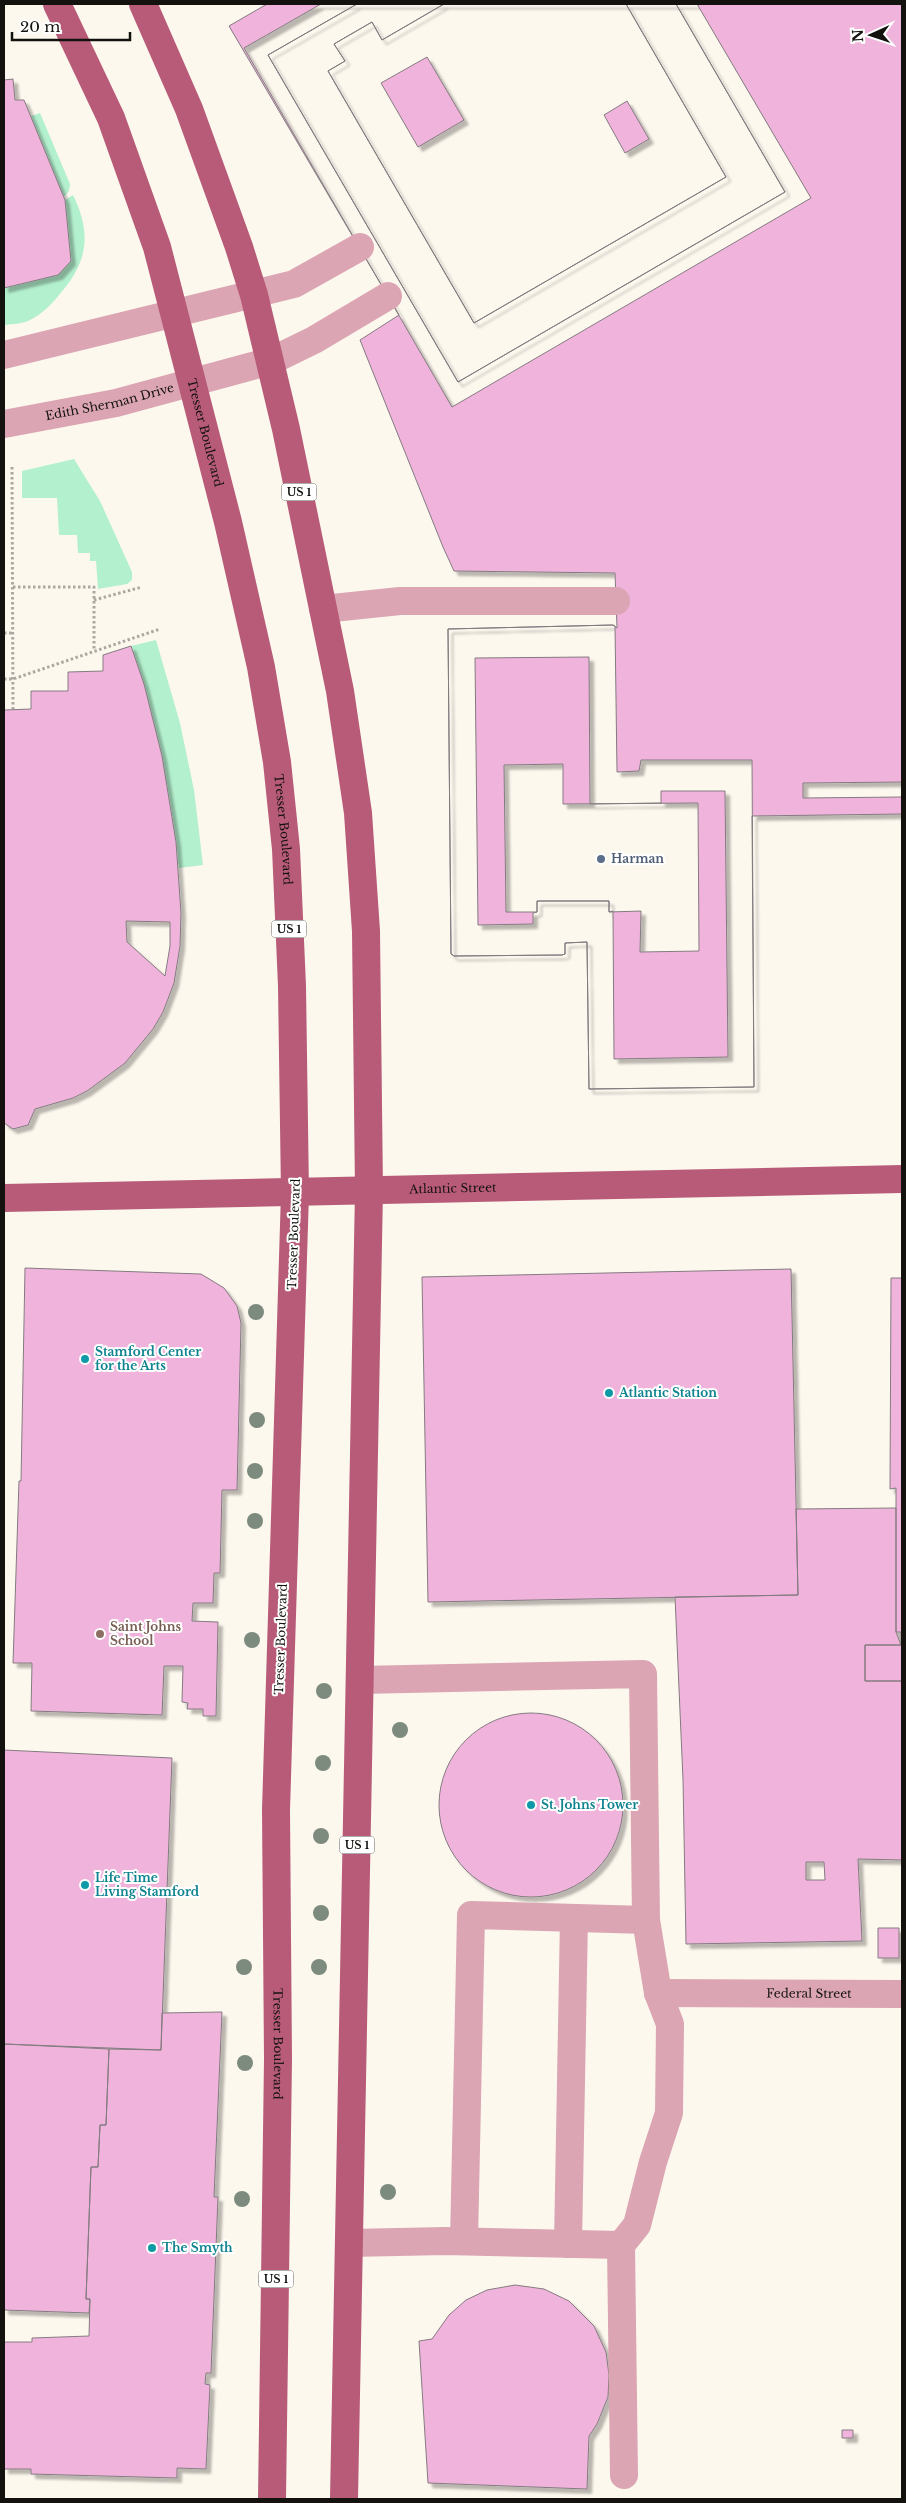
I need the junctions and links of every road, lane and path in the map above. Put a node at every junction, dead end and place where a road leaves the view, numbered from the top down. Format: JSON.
{"nodes":[{"id":1,"x":57,"y":4,"type":"edge"},
{"id":2,"x":143,"y":4,"type":"edge"},
{"id":3,"x":360,"y":247,"type":"dead end"},
{"id":4,"x":254,"y":295,"type":"junction"},
{"id":5,"x":388,"y":296,"type":"dead end"},
{"id":6,"x":175,"y":314,"type":"junction"},
{"id":7,"x":4,"y":355,"type":"edge"},
{"id":8,"x":271,"y":361,"type":"junction"},
{"id":9,"x":193,"y":383,"type":"junction"},
{"id":10,"x":4,"y":424,"type":"edge"},
{"id":11,"x":12,"y":467,"type":"dead end"},
{"id":12,"x":142,"y":586,"type":"dead end"},
{"id":13,"x":12,"y":587,"type":"junction"},
{"id":14,"x":94,"y":600,"type":"junction"},
{"id":15,"x":616,"y":601,"type":"dead end"},
{"id":16,"x":323,"y":609,"type":"junction"},
{"id":17,"x":160,"y":629,"type":"dead end"},
{"id":18,"x":4,"y":633,"type":"edge"},
{"id":19,"x":13,"y":633,"type":"junction"},
{"id":20,"x":94,"y":651,"type":"junction"},
{"id":21,"x":4,"y":679,"type":"edge"},
{"id":22,"x":13,"y":679,"type":"junction"},
{"id":23,"x":13,"y":709,"type":"dead end"},
{"id":24,"x":902,"y":1179,"type":"edge"},
{"id":25,"x":370,"y":1191,"type":"junction"},
{"id":26,"x":296,"y":1192,"type":"junction"},
{"id":27,"x":4,"y":1198,"type":"edge"},
{"id":28,"x":360,"y":1680,"type":"junction"},
{"id":29,"x":574,"y":1918,"type":"junction"},
{"id":30,"x":646,"y":1920,"type":"junction"},
{"id":31,"x":658,"y":1993,"type":"junction"},
{"id":32,"x":902,"y":1994,"type":"edge"},
{"id":33,"x":464,"y":2241,"type":"junction"},
{"id":34,"x":349,"y":2243,"type":"junction"},
{"id":35,"x":568,"y":2244,"type":"junction"},
{"id":36,"x":621,"y":2245,"type":"junction"},
{"id":37,"x":624,"y":2475,"type":"dead end"},
{"id":38,"x":272,"y":2499,"type":"edge"},
{"id":39,"x":344,"y":2499,"type":"edge"}],
"edges":[{"from":1,"to":6,"type":"main road","name":"Tresser Boulevard","number":"US 1"},
{"from":2,"to":4,"type":"main road","number":"US 1"},
{"from":3,"to":4,"type":"street"},
{"from":4,"to":6,"type":"street"},
{"from":4,"to":8,"type":"main road","number":"US 1"},
{"from":5,"to":8,"type":"street","name":"Edith Sherman Drive"},
{"from":6,"to":7,"type":"street"},
{"from":6,"to":9,"type":"main road","name":"Tresser Boulevard","number":"US 1"},
{"from":8,"to":9,"type":"street","name":"Edith Sherman Drive"},
{"from":8,"to":16,"type":"main road","number":"US 1"},
{"from":9,"to":10,"type":"street","name":"Edith Sherman Drive"},
{"from":9,"to":26,"type":"main road","name":"Tresser Boulevard","number":"US 1"},
{"from":11,"to":13,"type":"path"},
{"from":12,"to":14,"type":"path"},
{"from":13,"to":14,"type":"path"},
{"from":13,"to":19,"type":"path"},
{"from":14,"to":20,"type":"path"},
{"from":15,"to":16,"type":"street"},
{"from":16,"to":25,"type":"main road","number":"US 1"},
{"from":17,"to":20,"type":"path"},
{"from":18,"to":19,"type":"path"},
{"from":19,"to":22,"type":"path"},
{"from":20,"to":22,"type":"path"},
{"from":21,"to":22,"type":"path"},
{"from":22,"to":23,"type":"path"},
{"from":24,"to":25,"type":"main road","name":"Atlantic Street"},
{"from":25,"to":26,"type":"main road","name":"Atlantic Street"},
{"from":25,"to":28,"type":"main road","number":"US 1"},
{"from":26,"to":27,"type":"main road","name":"Atlantic Street"},
{"from":26,"to":38,"type":"main road","name":"Tresser Boulevard","number":"US 1"},
{"from":28,"to":30,"type":"street"},
{"from":28,"to":34,"type":"main road","number":"US 1"},
{"from":29,"to":30,"type":"street"},
{"from":29,"to":33,"type":"street"},
{"from":29,"to":35,"type":"street"},
{"from":30,"to":31,"type":"street"},
{"from":31,"to":32,"type":"street","name":"Federal Street"},
{"from":31,"to":36,"type":"street"},
{"from":33,"to":34,"type":"street"},
{"from":33,"to":35,"type":"street"},
{"from":34,"to":39,"type":"main road","number":"US 1"},
{"from":35,"to":36,"type":"street"},
{"from":36,"to":37,"type":"street"}]}
